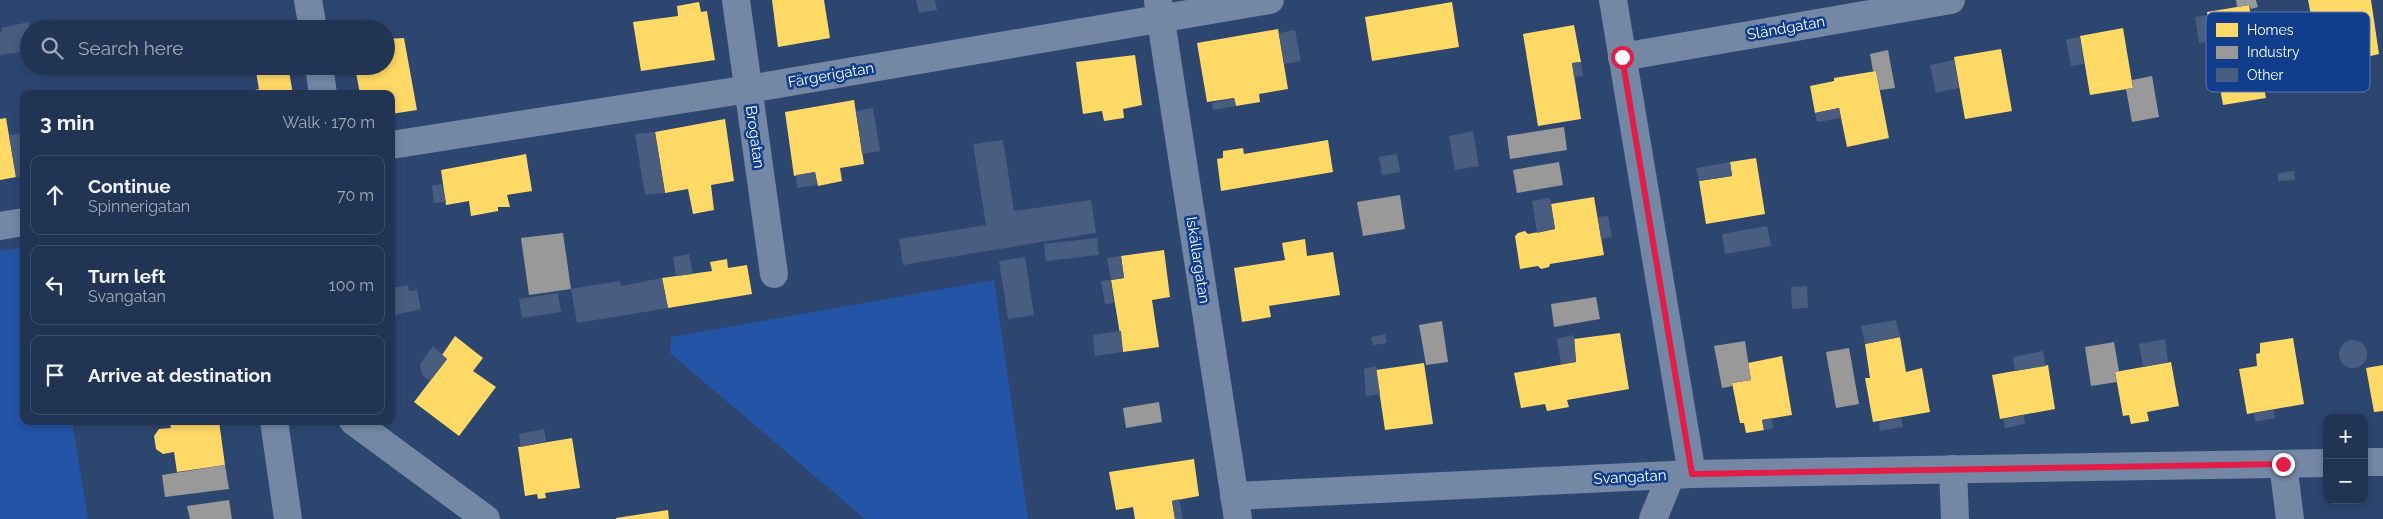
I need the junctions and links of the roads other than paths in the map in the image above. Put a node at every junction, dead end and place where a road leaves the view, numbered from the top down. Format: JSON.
{"nodes":[{"id":1,"x":308,"y":0,"type":"edge"},
{"id":2,"x":736,"y":0,"type":"edge"},
{"id":3,"x":1270,"y":0,"type":"edge"},
{"id":4,"x":1612,"y":0,"type":"edge"},
{"id":5,"x":1950,"y":0,"type":"edge"},
{"id":6,"x":1159,"y":9,"type":"edge"},
{"id":7,"x":311,"y":20,"type":"edge"},
{"id":8,"x":1622,"y":57,"type":"junction"},
{"id":9,"x":321,"y":75,"type":"edge"},
{"id":10,"x":323,"y":90,"type":"edge"},
{"id":11,"x":749,"y":90,"type":"junction"},
{"id":12,"x":395,"y":144,"type":"edge"},
{"id":13,"x":20,"y":223,"type":"edge"},
{"id":14,"x":0,"y":226,"type":"edge"},
{"id":15,"x":774,"y":274,"type":"dead end"},
{"id":16,"x":275,"y":425,"type":"edge"},
{"id":17,"x":358,"y":425,"type":"edge"},
{"id":18,"x":2368,"y":462,"type":"edge"},
{"id":19,"x":2383,"y":462,"type":"edge"},
{"id":20,"x":2323,"y":463,"type":"edge"},
{"id":21,"x":2283,"y":464,"type":"junction"},
{"id":22,"x":1953,"y":469,"type":"junction"},
{"id":23,"x":1681,"y":474,"type":"junction"},
{"id":24,"x":1236,"y":507,"type":"edge"},
{"id":25,"x":288,"y":519,"type":"edge"},
{"id":26,"x":486,"y":519,"type":"edge"},
{"id":27,"x":1653,"y":519,"type":"edge"},
{"id":28,"x":1955,"y":519,"type":"edge"},
{"id":29,"x":2290,"y":519,"type":"edge"}],
"edges":[{"from":1,"to":7,"type":"street"},
{"from":2,"to":11,"type":"street","name":"Brogatan"},
{"from":3,"to":6,"type":"street","name":"Färgerigatan"},
{"from":4,"to":8,"type":"street"},
{"from":5,"to":8,"type":"street","name":"Sländgatan"},
{"from":6,"to":11,"type":"street","name":"Färgerigatan"},
{"from":6,"to":24,"type":"street","name":"Iskällargatan"},
{"from":8,"to":23,"type":"street"},
{"from":9,"to":10,"type":"street"},
{"from":11,"to":12,"type":"street","name":"Färgerigatan"},
{"from":11,"to":15,"type":"street","name":"Brogatan"},
{"from":13,"to":14,"type":"street"},
{"from":16,"to":25,"type":"street"},
{"from":17,"to":26,"type":"street"},
{"from":18,"to":19,"type":"street"},
{"from":20,"to":21,"type":"street","name":"Svangatan"},
{"from":21,"to":22,"type":"street","name":"Svangatan"},
{"from":21,"to":29,"type":"street"},
{"from":22,"to":23,"type":"street","name":"Svangatan"},
{"from":22,"to":28,"type":"street"},
{"from":23,"to":24,"type":"street","name":"Svangatan"},
{"from":23,"to":27,"type":"street"}]}
